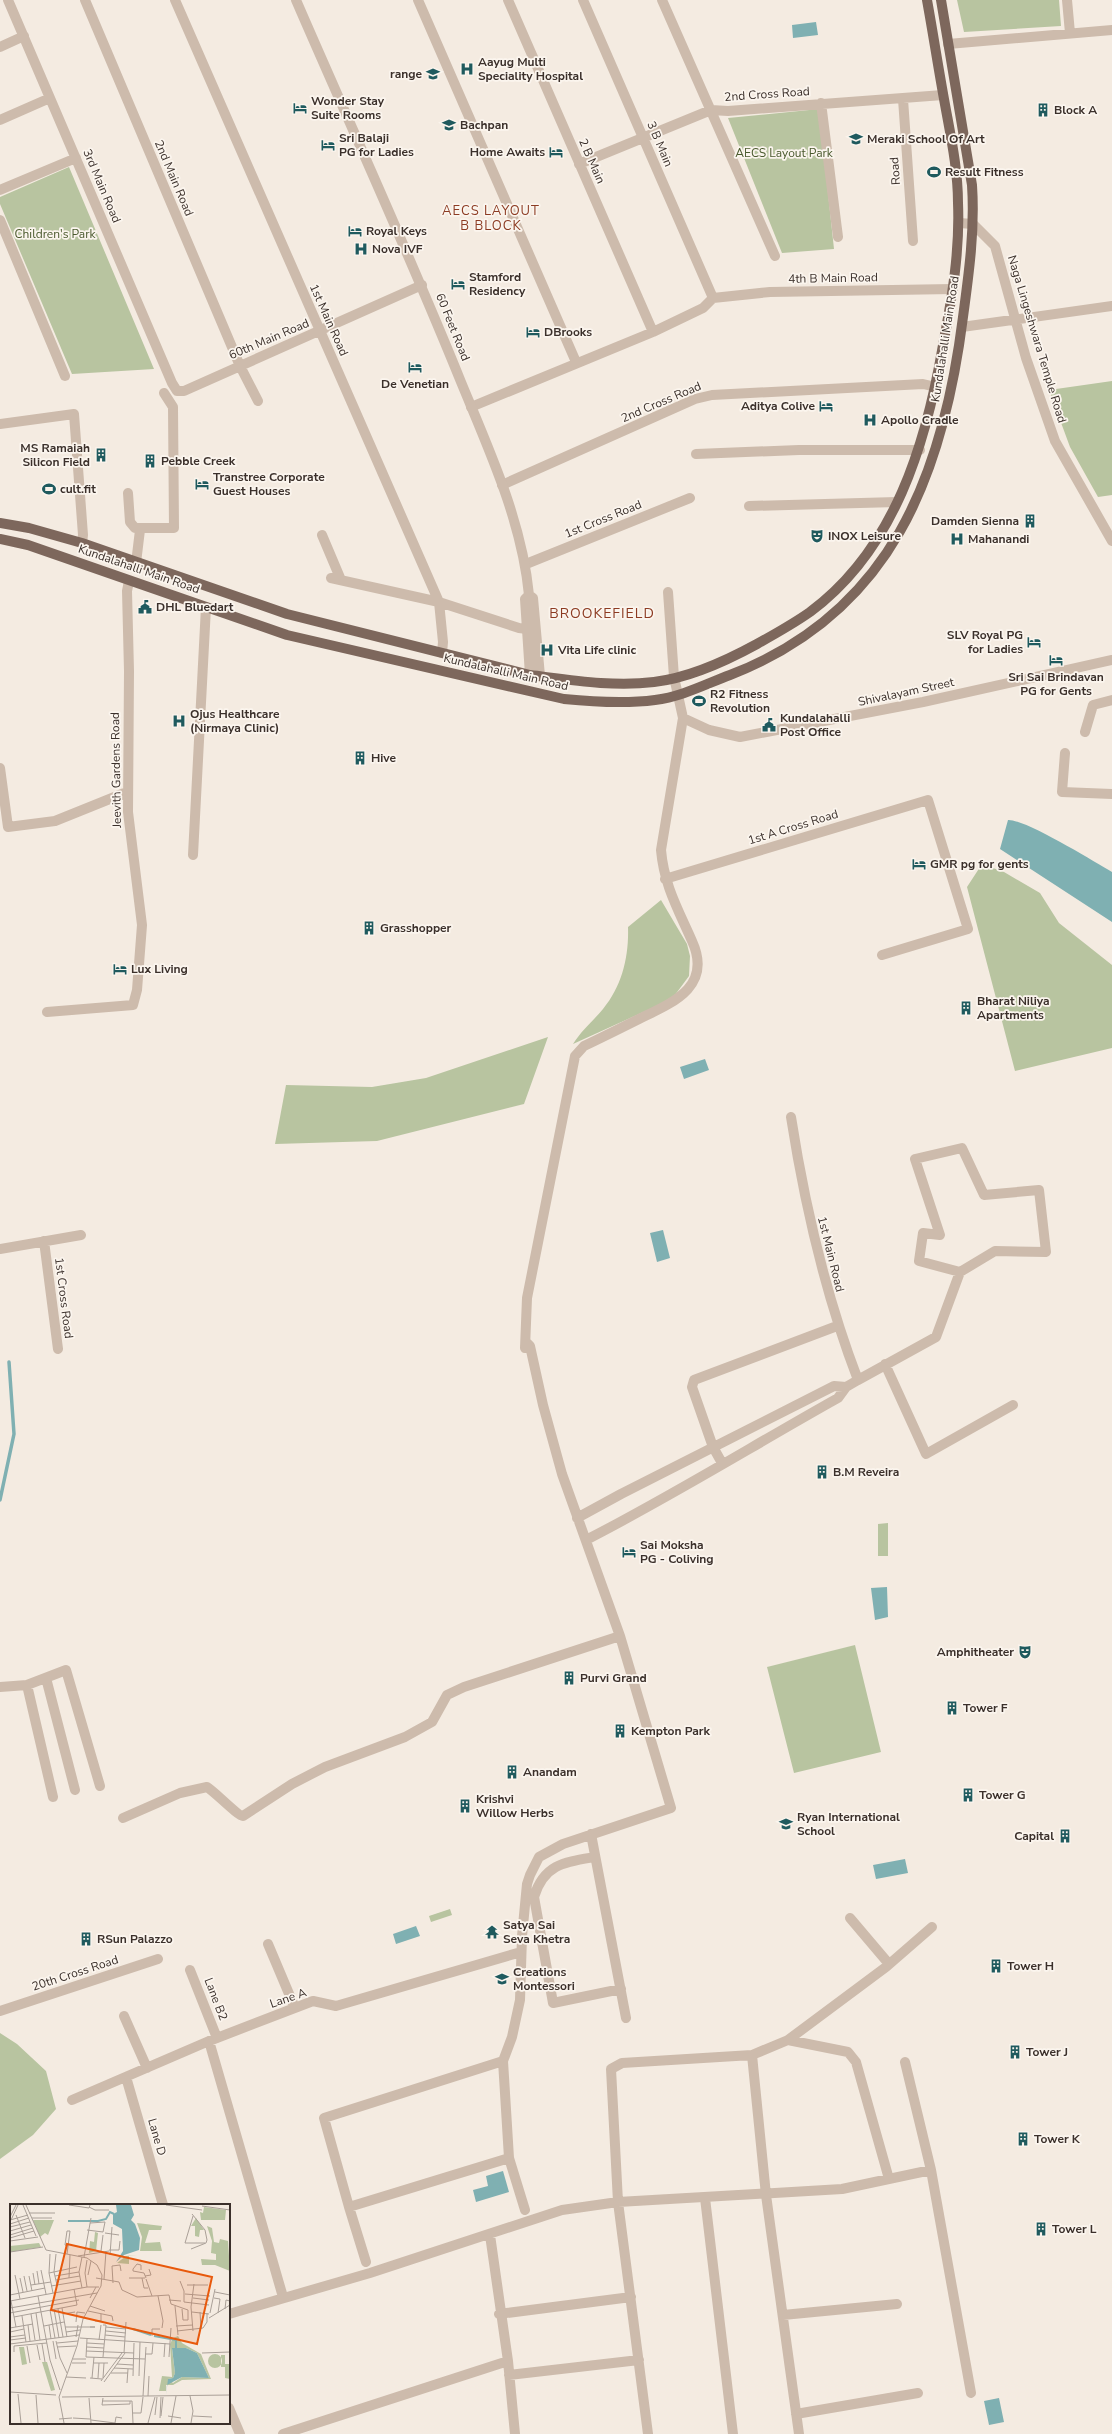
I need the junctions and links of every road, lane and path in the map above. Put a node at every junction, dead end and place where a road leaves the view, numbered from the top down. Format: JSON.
{"nodes":[{"id":1,"x":8,"y":0,"type":"edge"},
{"id":2,"x":84,"y":0,"type":"edge"},
{"id":3,"x":175,"y":0,"type":"edge"},
{"id":4,"x":296,"y":0,"type":"edge"},
{"id":5,"x":418,"y":0,"type":"edge"},
{"id":6,"x":508,"y":0,"type":"edge"},
{"id":7,"x":583,"y":0,"type":"edge"},
{"id":8,"x":662,"y":0,"type":"edge"},
{"id":9,"x":927,"y":0,"type":"edge"},
{"id":10,"x":941,"y":0,"type":"edge"},
{"id":11,"x":1067,"y":0,"type":"edge"},
{"id":12,"x":1112,"y":30,"type":"edge"},
{"id":13,"x":1070,"y":33,"type":"junction"},
{"id":14,"x":24,"y":36,"type":"junction"},
{"id":15,"x":948,"y":44,"type":"junction"},
{"id":16,"x":0,"y":47,"type":"edge"},
{"id":17,"x":943,"y":95,"type":"junction"},
{"id":18,"x":50,"y":98,"type":"junction"},
{"id":19,"x":903,"y":99,"type":"junction"},
{"id":20,"x":821,"y":103,"type":"junction"},
{"id":21,"x":711,"y":110,"type":"junction"},
{"id":22,"x":0,"y":120,"type":"edge"},
{"id":23,"x":643,"y":137,"type":"junction"},
{"id":24,"x":76,"y":158,"type":"junction"},
{"id":25,"x":579,"y":164,"type":"junction"},
{"id":26,"x":0,"y":190,"type":"edge"},
{"id":27,"x":0,"y":220,"type":"edge"},
{"id":28,"x":958,"y":223,"type":"junction"},
{"id":29,"x":973,"y":224,"type":"junction"},
{"id":30,"x":838,"y":237,"type":"dead end"},
{"id":31,"x":913,"y":241,"type":"dead end"},
{"id":32,"x":775,"y":256,"type":"dead end"},
{"id":33,"x":422,"y":285,"type":"junction"},
{"id":34,"x":953,"y":289,"type":"junction"},
{"id":35,"x":713,"y":298,"type":"junction"},
{"id":36,"x":1112,"y":306,"type":"edge"},
{"id":37,"x":1016,"y":319,"type":"junction"},
{"id":38,"x":962,"y":327,"type":"junction"},
{"id":39,"x":320,"y":332,"type":"junction"},
{"id":40,"x":653,"y":332,"type":"junction"},
{"id":41,"x":576,"y":362,"type":"junction"},
{"id":42,"x":240,"y":366,"type":"junction"},
{"id":43,"x":64,"y":376,"type":"dead end"},
{"id":44,"x":172,"y":383,"type":"joint"},
{"id":45,"x":936,"y":387,"type":"junction"},
{"id":46,"x":164,"y":393,"type":"dead end"},
{"id":47,"x":258,"y":401,"type":"dead end"},
{"id":48,"x":471,"y":407,"type":"junction"},
{"id":49,"x":0,"y":424,"type":"edge"},
{"id":50,"x":920,"y":450,"type":"junction"},
{"id":51,"x":696,"y":454,"type":"dead end"},
{"id":52,"x":502,"y":485,"type":"junction"},
{"id":53,"x":128,"y":492,"type":"dead end"},
{"id":54,"x":690,"y":498,"type":"dead end"},
{"id":55,"x":897,"y":502,"type":"junction"},
{"id":56,"x":749,"y":506,"type":"dead end"},
{"id":57,"x":0,"y":523,"type":"edge"},
{"id":58,"x":140,"y":530,"type":"junction"},
{"id":59,"x":322,"y":534,"type":"dead end"},
{"id":60,"x":0,"y":539,"type":"edge"},
{"id":61,"x":1112,"y":541,"type":"edge"},
{"id":62,"x":82,"y":543,"type":"junction"},
{"id":63,"x":136,"y":563,"type":"junction"},
{"id":64,"x":526,"y":564,"type":"junction"},
{"id":65,"x":129,"y":581,"type":"junction"},
{"id":66,"x":668,"y":592,"type":"dead end"},
{"id":67,"x":438,"y":602,"type":"junction"},
{"id":68,"x":206,"y":607,"type":"junction"},
{"id":69,"x":533,"y":630,"type":"junction"},
{"id":70,"x":442,"y":653,"type":"junction"},
{"id":71,"x":1112,"y":660,"type":"edge"},
{"id":72,"x":535,"y":676,"type":"junction"},
{"id":73,"x":674,"y":677,"type":"junction"},
{"id":74,"x":677,"y":695,"type":"junction"},
{"id":75,"x":1112,"y":700,"type":"edge"},
{"id":76,"x":682,"y":718,"type":"junction"},
{"id":77,"x":1085,"y":732,"type":"dead end"},
{"id":78,"x":1065,"y":753,"type":"dead end"},
{"id":79,"x":0,"y":768,"type":"edge"},
{"id":80,"x":127,"y":792,"type":"junction"},
{"id":81,"x":1112,"y":794,"type":"edge"},
{"id":82,"x":193,"y":855,"type":"dead end"},
{"id":83,"x":665,"y":879,"type":"junction"},
{"id":84,"x":882,"y":955,"type":"dead end"},
{"id":85,"x":47,"y":1012,"type":"dead end"},
{"id":86,"x":791,"y":1117,"type":"dead end"},
{"id":87,"x":81,"y":1235,"type":"dead end"},
{"id":88,"x":44,"y":1245,"type":"junction"},
{"id":89,"x":0,"y":1249,"type":"edge"},
{"id":90,"x":960,"y":1272,"type":"junction"},
{"id":91,"x":837,"y":1326,"type":"junction"},
{"id":92,"x":58,"y":1349,"type":"dead end"},
{"id":93,"x":885,"y":1364,"type":"junction"},
{"id":94,"x":858,"y":1380,"type":"junction"},
{"id":95,"x":846,"y":1387,"type":"junction"},
{"id":96,"x":1013,"y":1405,"type":"dead end"},
{"id":97,"x":713,"y":1447,"type":"junction"},
{"id":98,"x":722,"y":1463,"type":"junction"},
{"id":99,"x":577,"y":1518,"type":"junction"},
{"id":100,"x":586,"y":1540,"type":"junction"},
{"id":101,"x":620,"y":1636,"type":"junction"},
{"id":102,"x":46,"y":1678,"type":"junction"},
{"id":103,"x":27,"y":1686,"type":"junction"},
{"id":104,"x":0,"y":1687,"type":"edge"},
{"id":105,"x":100,"y":1786,"type":"dead end"},
{"id":106,"x":75,"y":1790,"type":"dead end"},
{"id":107,"x":53,"y":1797,"type":"dead end"},
{"id":108,"x":123,"y":1818,"type":"dead end"},
{"id":109,"x":591,"y":1834,"type":"junction"},
{"id":110,"x":595,"y":1857,"type":"junction"},
{"id":111,"x":850,"y":1918,"type":"dead end"},
{"id":112,"x":932,"y":1927,"type":"dead end"},
{"id":113,"x":268,"y":1944,"type":"dead end"},
{"id":114,"x":521,"y":1952,"type":"junction"},
{"id":115,"x":158,"y":1959,"type":"dead end"},
{"id":116,"x":889,"y":1964,"type":"junction"},
{"id":117,"x":190,"y":1970,"type":"dead end"},
{"id":118,"x":621,"y":1989,"type":"junction"},
{"id":119,"x":295,"y":2008,"type":"junction"},
{"id":120,"x":0,"y":2011,"type":"edge"},
{"id":121,"x":124,"y":2016,"type":"dead end"},
{"id":122,"x":626,"y":2018,"type":"dead end"},
{"id":123,"x":213,"y":2040,"type":"junction"},
{"id":124,"x":788,"y":2040,"type":"junction"},
{"id":125,"x":752,"y":2055,"type":"junction"},
{"id":126,"x":503,"y":2060,"type":"junction"},
{"id":127,"x":905,"y":2062,"type":"dead end"},
{"id":128,"x":147,"y":2068,"type":"junction"},
{"id":129,"x":126,"y":2077,"type":"junction"},
{"id":130,"x":72,"y":2100,"type":"dead end"},
{"id":131,"x":509,"y":2158,"type":"junction"},
{"id":132,"x":931,"y":2170,"type":"junction"},
{"id":133,"x":888,"y":2179,"type":"junction"},
{"id":134,"x":766,"y":2195,"type":"junction"},
{"id":135,"x":705,"y":2198,"type":"junction"},
{"id":136,"x":618,"y":2202,"type":"junction"},
{"id":137,"x":163,"y":2204,"type":"edge"},
{"id":138,"x":349,"y":2207,"type":"junction"},
{"id":139,"x":525,"y":2210,"type":"dead end"},
{"id":140,"x":490,"y":2235,"type":"junction"},
{"id":141,"x":366,"y":2262,"type":"dead end"},
{"id":142,"x":283,"y":2297,"type":"junction"},
{"id":143,"x":631,"y":2297,"type":"junction"},
{"id":144,"x":897,"y":2304,"type":"dead end"},
{"id":145,"x":230,"y":2314,"type":"edge"},
{"id":146,"x":499,"y":2314,"type":"junction"},
{"id":147,"x":783,"y":2315,"type":"junction"},
{"id":148,"x":639,"y":2360,"type":"junction"},
{"id":149,"x":508,"y":2361,"type":"junction"},
{"id":150,"x":509,"y":2375,"type":"junction"},
{"id":151,"x":918,"y":2392,"type":"dead end"},
{"id":152,"x":970,"y":2393,"type":"dead end"},
{"id":153,"x":230,"y":2410,"type":"edge"},
{"id":154,"x":796,"y":2414,"type":"junction"},
{"id":155,"x":240,"y":2434,"type":"edge"},
{"id":156,"x":283,"y":2434,"type":"edge"},
{"id":157,"x":515,"y":2434,"type":"edge"},
{"id":158,"x":648,"y":2434,"type":"edge"},
{"id":159,"x":733,"y":2434,"type":"edge"},
{"id":160,"x":799,"y":2434,"type":"edge"}],
"edges":[{"from":1,"to":14,"type":"street","name":"3rd Main Road"},
{"from":2,"to":42,"type":"street","name":"2nd Main Road"},
{"from":3,"to":39,"type":"street","name":"1st Main Road"},
{"from":4,"to":33,"type":"street","name":"60 Feet Road"},
{"from":5,"to":41,"type":"street"},
{"from":6,"to":25,"type":"street","name":"2 B Main"},
{"from":7,"to":23,"type":"street","name":"3 B Main"},
{"from":8,"to":21,"type":"street"},
{"from":9,"to":17,"type":"main road","name":"Kundalahalli Main Road"},
{"from":10,"to":15,"type":"main road","name":"Kundalahalli Main Road"},
{"from":11,"to":13,"type":"street"},
{"from":12,"to":13,"type":"street"},
{"from":13,"to":15,"type":"street"},
{"from":14,"to":16,"type":"street"},
{"from":14,"to":18,"type":"street","name":"3rd Main Road"},
{"from":15,"to":29,"type":"main road","name":"Kundalahalli Main Road"},
{"from":17,"to":19,"type":"street","name":"2nd Cross Road"},
{"from":17,"to":28,"type":"main road","name":"Kundalahalli Main Road"},
{"from":18,"to":22,"type":"street"},
{"from":18,"to":24,"type":"street","name":"3rd Main Road"},
{"from":19,"to":20,"type":"street","name":"2nd Cross Road"},
{"from":19,"to":31,"type":"street","name":"Road"},
{"from":20,"to":21,"type":"street","name":"2nd Cross Road"},
{"from":20,"to":30,"type":"street"},
{"from":21,"to":23,"type":"street","name":"2nd Cross Road"},
{"from":21,"to":32,"type":"street"},
{"from":23,"to":25,"type":"street","name":"2nd Cross Road"},
{"from":23,"to":35,"type":"street","name":"3 B Main"},
{"from":24,"to":26,"type":"street"},
{"from":24,"to":44,"type":"street","name":"3rd Main Road"},
{"from":25,"to":40,"type":"street","name":"2 B Main"},
{"from":27,"to":43,"type":"street"},
{"from":28,"to":29,"type":"street"},
{"from":28,"to":34,"type":"main road","name":"Kundalahalli Main Road"},
{"from":29,"to":37,"type":"street","name":"Naga Lingeshwara Temple Road"},
{"from":29,"to":38,"type":"main road","name":"Kundalahalli Main Road"},
{"from":33,"to":39,"type":"street","name":"60th Main Road"},
{"from":33,"to":48,"type":"street","name":"60 Feet Road"},
{"from":34,"to":35,"type":"street","name":"4th B Main Road"},
{"from":34,"to":45,"type":"main road","name":"Kundalahalli Main Road"},
{"from":35,"to":40,"type":"street"},
{"from":36,"to":37,"type":"street"},
{"from":37,"to":38,"type":"street"},
{"from":37,"to":61,"type":"street","name":"Naga Lingeshwara Temple Road"},
{"from":38,"to":74,"type":"main road","name":"Kundalahalli Main Road"},
{"from":39,"to":42,"type":"street","name":"60th Main Road"},
{"from":39,"to":67,"type":"street","name":"1st Main Road"},
{"from":40,"to":41,"type":"street"},
{"from":41,"to":48,"type":"street"},
{"from":42,"to":44,"type":"street","name":"60th Main Road"},
{"from":42,"to":47,"type":"street","name":"2nd Main Road"},
{"from":45,"to":50,"type":"main road","name":"Kundalahalli Main Road"},
{"from":45,"to":52,"type":"street","name":"2nd Cross Road"},
{"from":46,"to":58,"type":"street"},
{"from":48,"to":52,"type":"street","name":"60 Feet Road"},
{"from":49,"to":62,"type":"street"},
{"from":50,"to":51,"type":"street"},
{"from":50,"to":55,"type":"main road","name":"Kundalahalli Main Road"},
{"from":52,"to":64,"type":"street","name":"60 Feet Road"},
{"from":53,"to":58,"type":"street"},
{"from":54,"to":64,"type":"street","name":"1st Cross Road"},
{"from":55,"to":56,"type":"street"},
{"from":55,"to":73,"type":"main road","name":"Kundalahalli Main Road"},
{"from":57,"to":62,"type":"main road","name":"Kundalahalli Main Road"},
{"from":58,"to":63,"type":"street"},
{"from":59,"to":67,"type":"street"},
{"from":60,"to":65,"type":"main road","name":"Kundalahalli Main Road"},
{"from":62,"to":63,"type":"main road","name":"Kundalahalli Main Road"},
{"from":63,"to":70,"type":"main road","name":"Kundalahalli Main Road"},
{"from":64,"to":69,"type":"street","name":"60 Feet Road"},
{"from":65,"to":68,"type":"main road","name":"Kundalahalli Main Road"},
{"from":65,"to":80,"type":"street","name":"Jeevith Gardens Road"},
{"from":66,"to":73,"type":"street"},
{"from":67,"to":69,"type":"street"},
{"from":67,"to":70,"type":"street","name":"1st Main Road"},
{"from":68,"to":74,"type":"main road","name":"Kundalahalli Main Road"},
{"from":68,"to":82,"type":"street"},
{"from":69,"to":72,"type":"street","name":"60 Feet Road"},
{"from":70,"to":72,"type":"main road","name":"Kundalahalli Main Road"},
{"from":71,"to":76,"type":"street","name":"Shivalayam Street"},
{"from":72,"to":73,"type":"main road","name":"Kundalahalli Main Road"},
{"from":73,"to":74,"type":"street"},
{"from":74,"to":76,"type":"street"},
{"from":75,"to":77,"type":"street"},
{"from":76,"to":83,"type":"street"},
{"from":78,"to":81,"type":"street"},
{"from":79,"to":80,"type":"street"},
{"from":80,"to":85,"type":"street","name":"Jeevith Gardens Road"},
{"from":83,"to":84,"type":"street","name":"1st A Cross Road"},
{"from":83,"to":99,"type":"street"},
{"from":86,"to":91,"type":"street","name":"1st Main Road"},
{"from":87,"to":88,"type":"street"},
{"from":88,"to":89,"type":"street"},
{"from":88,"to":92,"type":"street","name":"1st Cross Road"},
{"from":90,"to":90,"type":"street"},
{"from":90,"to":93,"type":"street"},
{"from":91,"to":94,"type":"street","name":"1st Main Road"},
{"from":91,"to":97,"type":"street"},
{"from":93,"to":94,"type":"street"},
{"from":93,"to":96,"type":"street"},
{"from":94,"to":95,"type":"street"},
{"from":95,"to":97,"type":"street"},
{"from":95,"to":98,"type":"street"},
{"from":97,"to":98,"type":"street"},
{"from":97,"to":99,"type":"street"},
{"from":98,"to":100,"type":"street"},
{"from":99,"to":100,"type":"street"},
{"from":100,"to":101,"type":"street"},
{"from":101,"to":108,"type":"street"},
{"from":101,"to":109,"type":"street"},
{"from":102,"to":103,"type":"street"},
{"from":102,"to":105,"type":"street"},
{"from":102,"to":106,"type":"street"},
{"from":103,"to":104,"type":"street"},
{"from":103,"to":107,"type":"street"},
{"from":109,"to":110,"type":"street"},
{"from":109,"to":114,"type":"street"},
{"from":110,"to":118,"type":"street"},
{"from":110,"to":118,"type":"street"},
{"from":111,"to":116,"type":"street"},
{"from":112,"to":116,"type":"street"},
{"from":113,"to":119,"type":"street"},
{"from":114,"to":119,"type":"street","name":"Lane A"},
{"from":114,"to":126,"type":"street"},
{"from":115,"to":120,"type":"street","name":"20th Cross Road"},
{"from":116,"to":124,"type":"street"},
{"from":117,"to":123,"type":"street","name":"Lane B2"},
{"from":118,"to":122,"type":"street"},
{"from":119,"to":123,"type":"street","name":"Lane A"},
{"from":121,"to":128,"type":"street"},
{"from":123,"to":128,"type":"street","name":"Lane A"},
{"from":123,"to":142,"type":"street","name":"Lane B2"},
{"from":124,"to":125,"type":"street"},
{"from":124,"to":133,"type":"street"},
{"from":125,"to":134,"type":"street"},
{"from":125,"to":136,"type":"street"},
{"from":126,"to":131,"type":"street"},
{"from":126,"to":138,"type":"street"},
{"from":127,"to":132,"type":"street"},
{"from":128,"to":129,"type":"street","name":"Lane A"},
{"from":129,"to":130,"type":"street","name":"Lane A"},
{"from":129,"to":137,"type":"street","name":"Lane D"},
{"from":131,"to":138,"type":"street"},
{"from":131,"to":139,"type":"street"},
{"from":132,"to":133,"type":"street"},
{"from":132,"to":152,"type":"street"},
{"from":133,"to":134,"type":"street"},
{"from":134,"to":135,"type":"street"},
{"from":134,"to":147,"type":"street"},
{"from":135,"to":136,"type":"street"},
{"from":135,"to":159,"type":"street"},
{"from":136,"to":140,"type":"street"},
{"from":136,"to":143,"type":"street"},
{"from":138,"to":141,"type":"street"},
{"from":140,"to":142,"type":"street"},
{"from":140,"to":146,"type":"street"},
{"from":142,"to":145,"type":"street"},
{"from":143,"to":146,"type":"street"},
{"from":143,"to":148,"type":"street"},
{"from":144,"to":147,"type":"street"},
{"from":146,"to":149,"type":"street"},
{"from":147,"to":154,"type":"street"},
{"from":148,"to":150,"type":"street"},
{"from":148,"to":158,"type":"street"},
{"from":149,"to":150,"type":"street"},
{"from":149,"to":156,"type":"street"},
{"from":150,"to":157,"type":"street"},
{"from":151,"to":154,"type":"street"},
{"from":153,"to":155,"type":"street"},
{"from":154,"to":160,"type":"street"}]}
